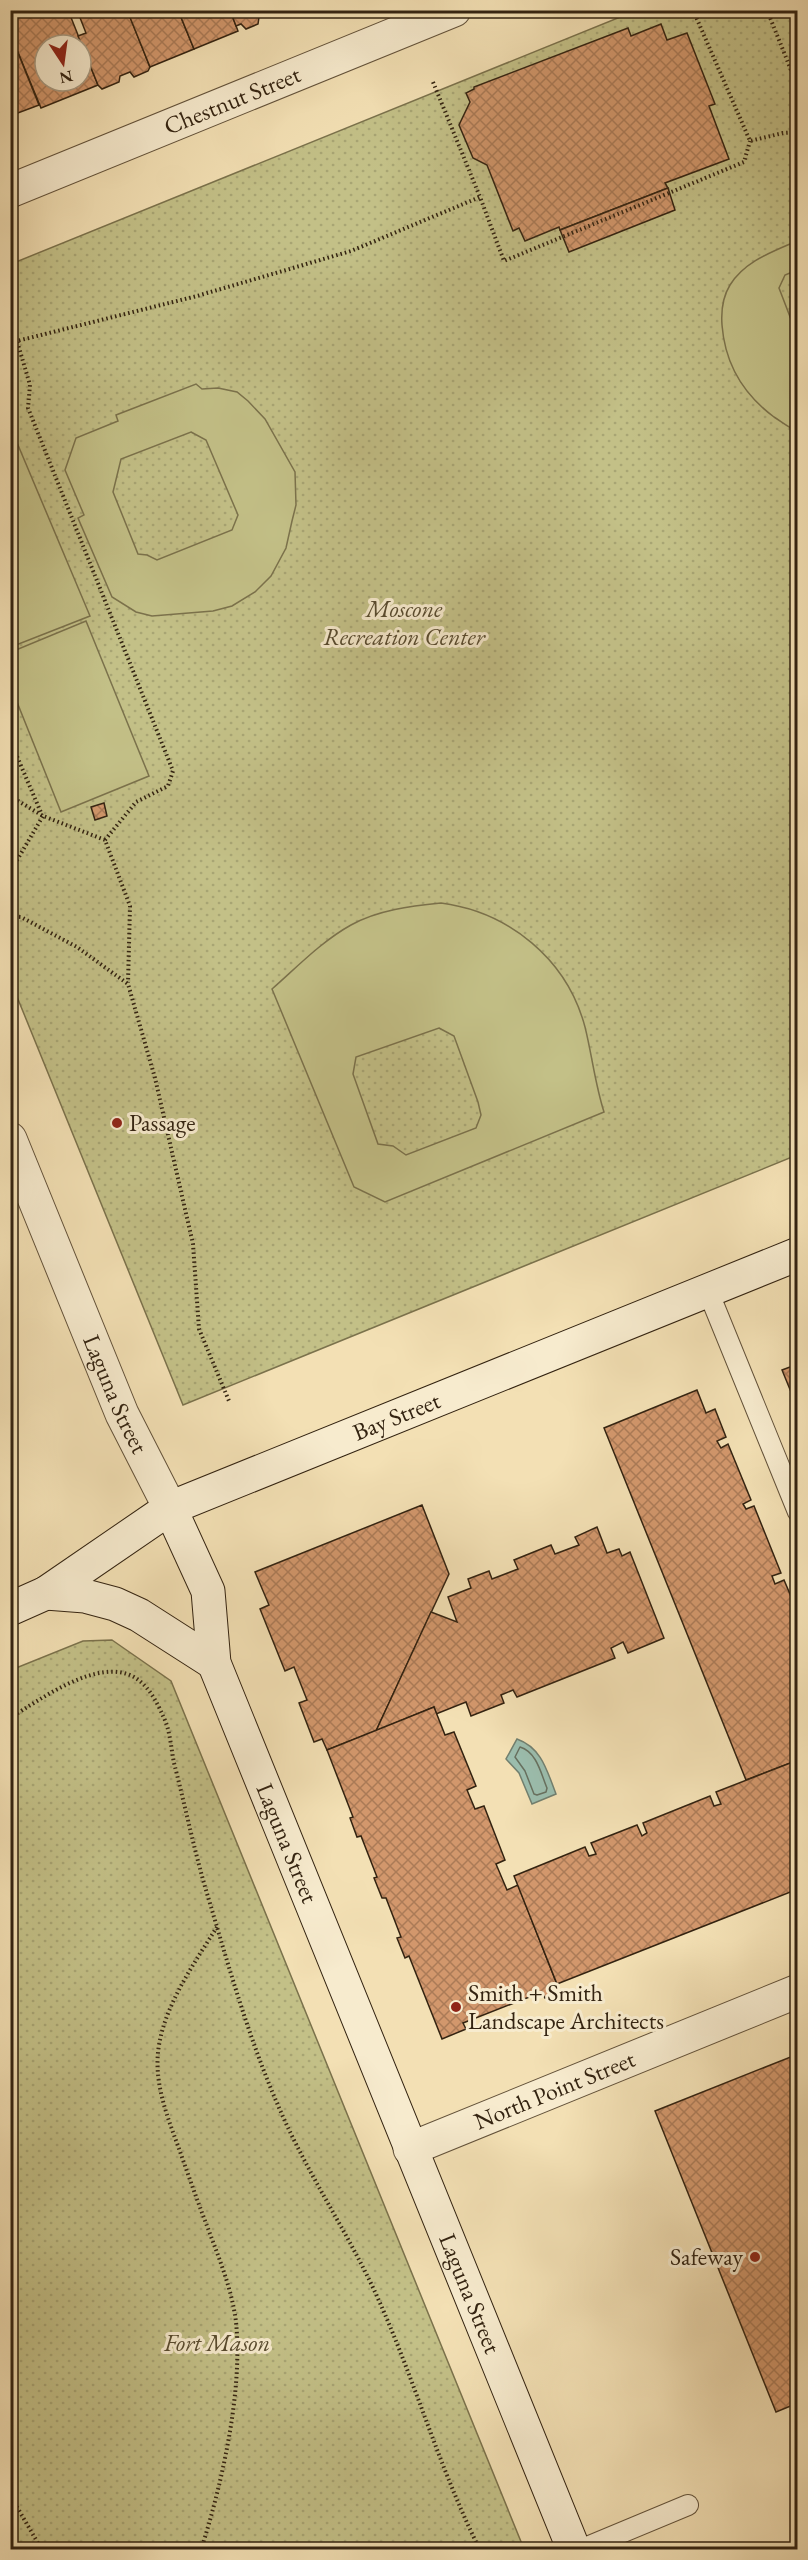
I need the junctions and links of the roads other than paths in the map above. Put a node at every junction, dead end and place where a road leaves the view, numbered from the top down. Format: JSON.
{"nodes":[{"id":1,"x":454,"y":10,"type":"edge"},
{"id":2,"x":10,"y":191,"type":"edge"},
{"id":3,"x":10,"y":1139,"type":"edge"},
{"id":4,"x":798,"y":1254,"type":"edge"},
{"id":5,"x":708,"y":1290,"type":"junction"},
{"id":6,"x":170,"y":1508,"type":"junction"},
{"id":7,"x":798,"y":1512,"type":"edge"},
{"id":8,"x":46,"y":1593,"type":"junction"},
{"id":9,"x":10,"y":1609,"type":"edge"},
{"id":10,"x":214,"y":1663,"type":"junction"},
{"id":11,"x":798,"y":1991,"type":"edge"},
{"id":12,"x":410,"y":2149,"type":"junction"},
{"id":13,"x":688,"y":2505,"type":"dead end"},
{"id":14,"x":574,"y":2550,"type":"edge"},
{"id":15,"x":580,"y":2550,"type":"edge"}],
"edges":[{"from":1,"to":2,"type":"street","name":"Chestnut Street"},
{"from":3,"to":6,"type":"street","name":"Laguna Street"},
{"from":4,"to":5,"type":"street","name":"Bay Street"},
{"from":5,"to":6,"type":"street","name":"Bay Street"},
{"from":5,"to":7,"type":"lane"},
{"from":6,"to":8,"type":"street","name":"Bay Street"},
{"from":6,"to":10,"type":"street","name":"Laguna Street"},
{"from":8,"to":9,"type":"street","name":"Bay Street"},
{"from":8,"to":10,"type":"street"},
{"from":10,"to":12,"type":"street","name":"Laguna Street"},
{"from":11,"to":12,"type":"street","name":"North Point Street"},
{"from":12,"to":14,"type":"street","name":"Laguna Street"},
{"from":13,"to":15,"type":"lane"}]}
